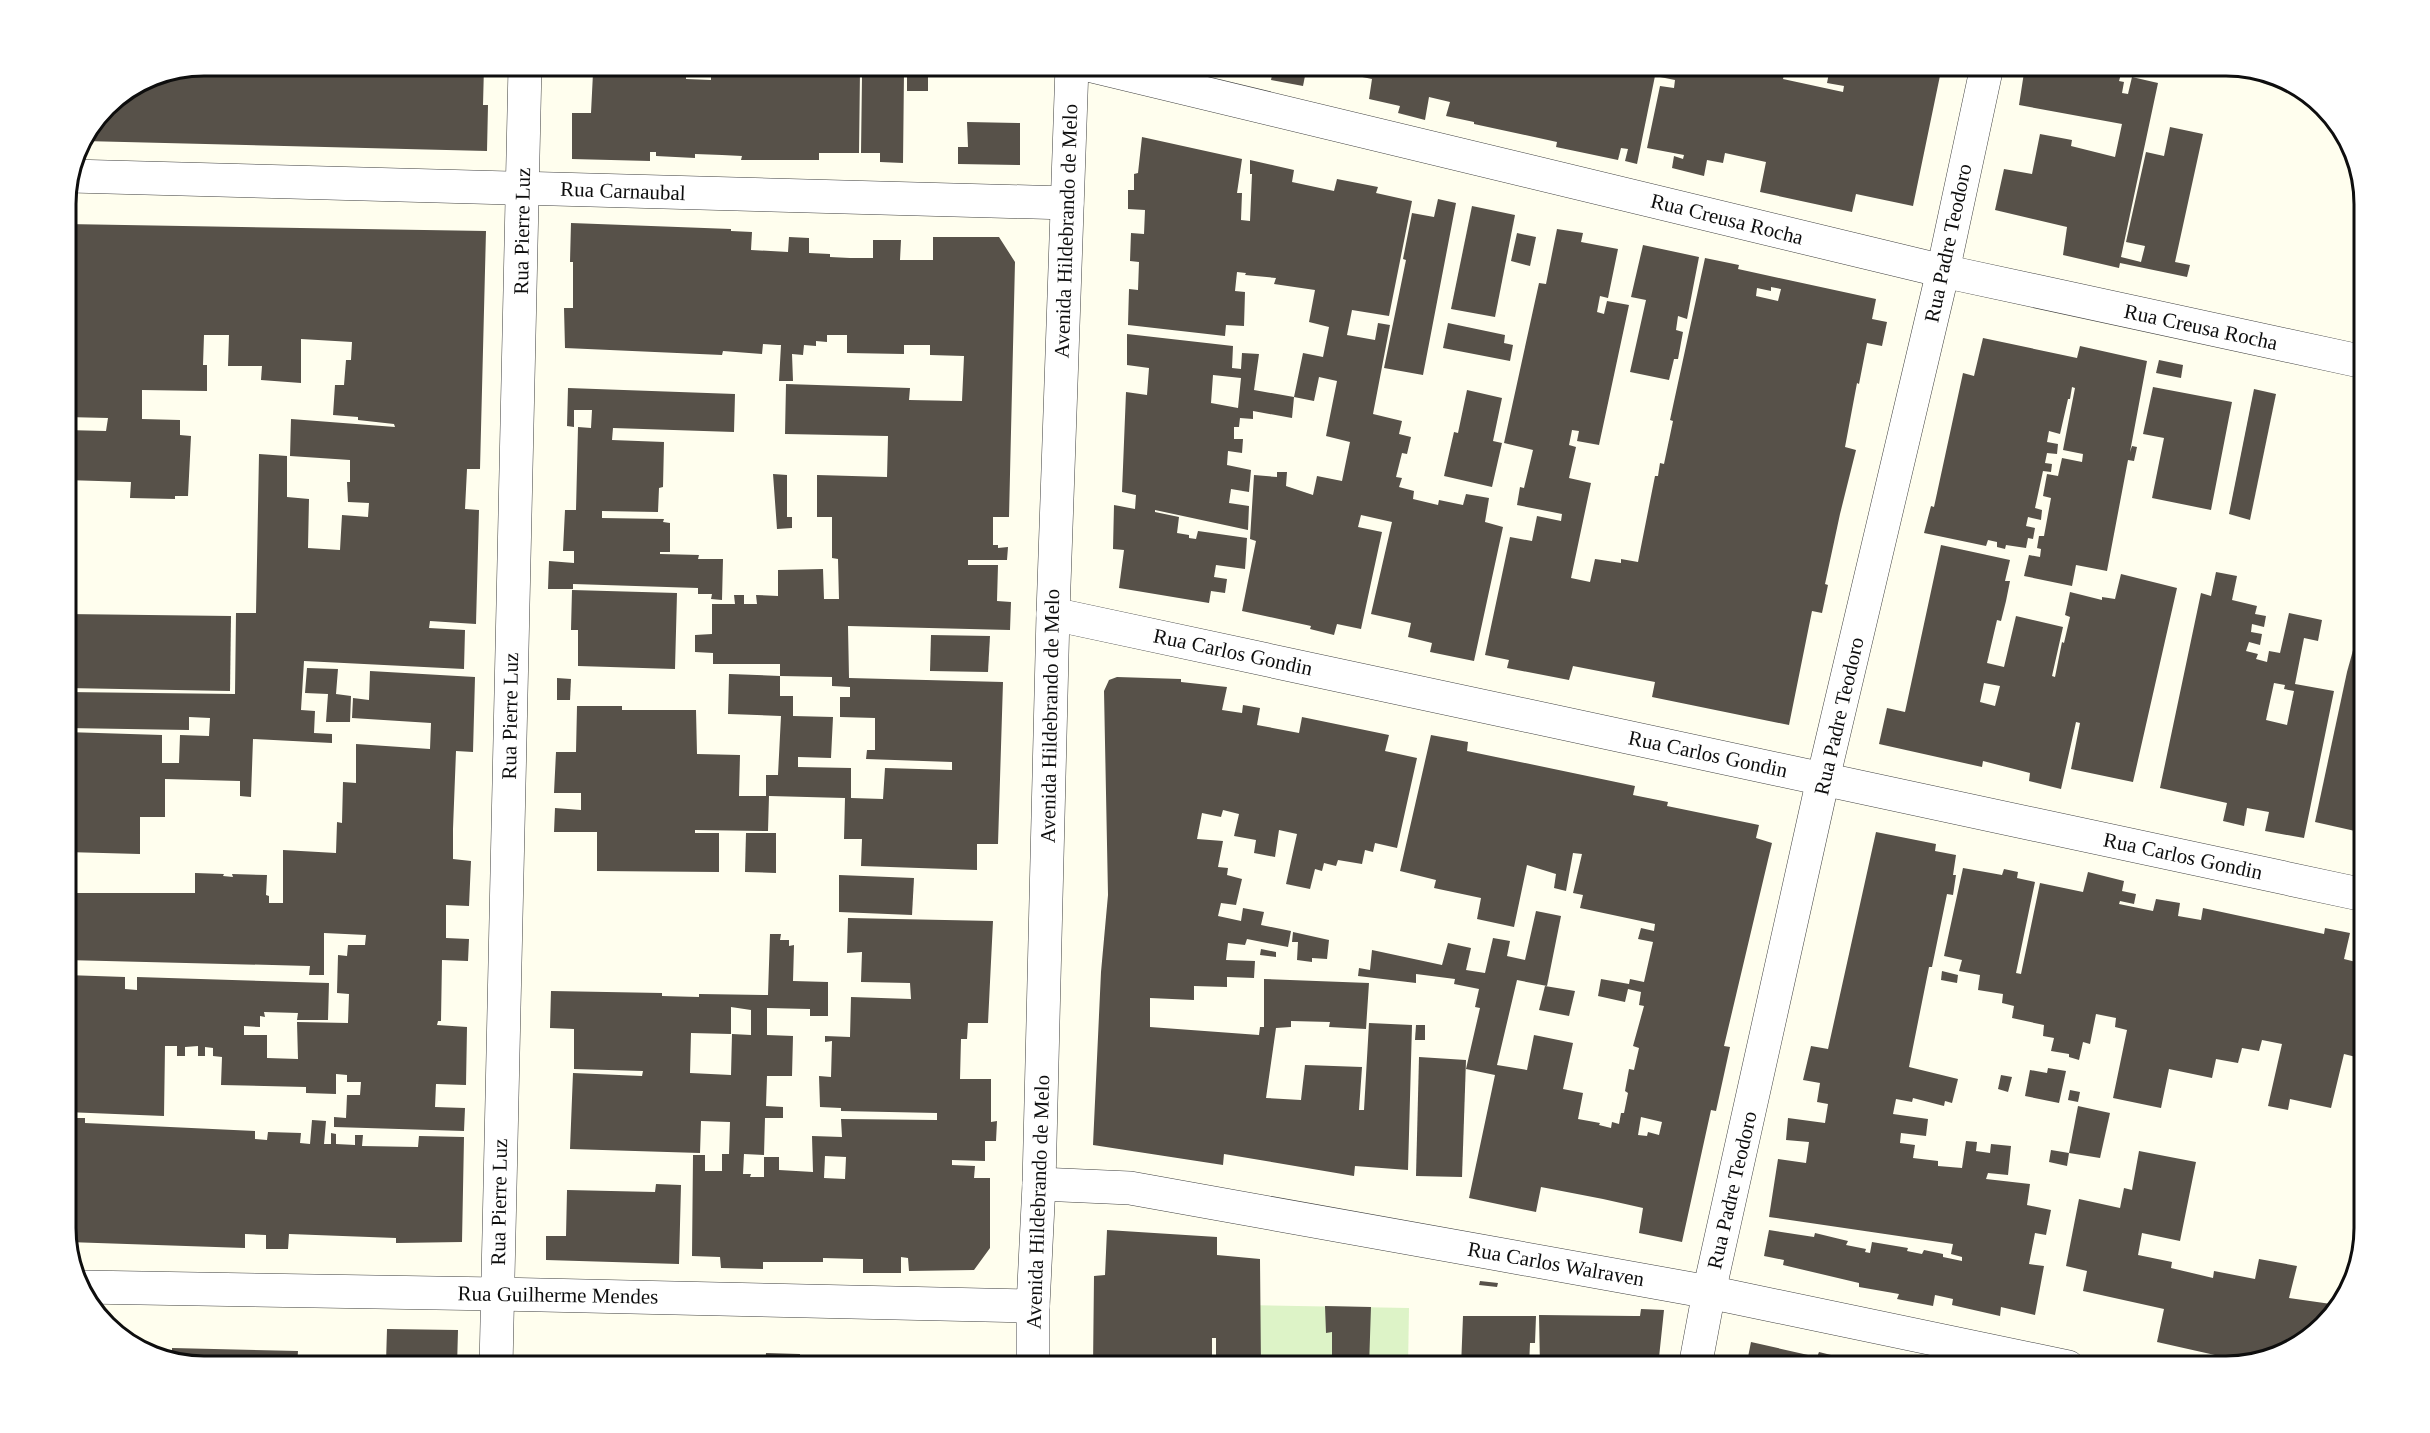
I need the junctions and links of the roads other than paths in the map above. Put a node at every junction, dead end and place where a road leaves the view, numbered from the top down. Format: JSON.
{"nodes":[{"id":1,"x":525,"y":76,"type":"edge"},
{"id":2,"x":1072,"y":76,"type":"edge"},
{"id":3,"x":1134,"y":76,"type":"edge"},
{"id":4,"x":1985,"y":76,"type":"edge"},
{"id":5,"x":80,"y":176,"type":"edge"},
{"id":6,"x":522,"y":188,"type":"junction"},
{"id":7,"x":1067,"y":203,"type":"junction"},
{"id":8,"x":1943,"y":271,"type":"junction"},
{"id":9,"x":2353,"y":360,"type":"edge"},
{"id":10,"x":1053,"y":614,"type":"junction"},
{"id":11,"x":1824,"y":779,"type":"junction"},
{"id":12,"x":2354,"y":893,"type":"edge"},
{"id":13,"x":1039,"y":1185,"type":"junction"},
{"id":14,"x":91,"y":1287,"type":"edge"},
{"id":15,"x":1709,"y":1292,"type":"junction"},
{"id":16,"x":497,"y":1294,"type":"junction"},
{"id":17,"x":1033,"y":1306,"type":"junction"},
{"id":18,"x":496,"y":1356,"type":"edge"},
{"id":19,"x":1033,"y":1356,"type":"edge"},
{"id":20,"x":1697,"y":1356,"type":"edge"},
{"id":21,"x":2015,"y":1356,"type":"edge"}],
"edges":[{"from":1,"to":6,"type":"street","name":"Rua Pierre Luz"},
{"from":2,"to":7,"type":"street","name":"Avenida Hildebrando de Melo"},
{"from":3,"to":8,"type":"street","name":"Rua Creusa Rocha"},
{"from":4,"to":8,"type":"street","name":"Rua Padre Teodoro"},
{"from":5,"to":6,"type":"street","name":"Rua Carnaubal"},
{"from":6,"to":7,"type":"street","name":"Rua Carnaubal"},
{"from":6,"to":16,"type":"street","name":"Rua Pierre Luz"},
{"from":7,"to":10,"type":"street","name":"Avenida Hildebrando de Melo"},
{"from":8,"to":9,"type":"street","name":"Rua Creusa Rocha"},
{"from":8,"to":11,"type":"street","name":"Rua Padre Teodoro"},
{"from":10,"to":11,"type":"street","name":"Rua Carlos Gondin"},
{"from":10,"to":13,"type":"street","name":"Avenida Hildebrando de Melo"},
{"from":11,"to":12,"type":"street","name":"Rua Carlos Gondin"},
{"from":11,"to":15,"type":"street","name":"Rua Padre Teodoro"},
{"from":13,"to":15,"type":"street","name":"Rua Carlos Walraven"},
{"from":13,"to":17,"type":"street","name":"Avenida Hildebrando de Melo"},
{"from":14,"to":16,"type":"street","name":"Rua Guilherme Mendes"},
{"from":15,"to":20,"type":"street","name":"Rua Padre Teodoro"},
{"from":15,"to":21,"type":"street","name":"Rua Carlos Walraven"},
{"from":16,"to":17,"type":"street","name":"Rua Guilherme Mendes"},
{"from":16,"to":18,"type":"street","name":"Rua Pierre Luz"},
{"from":17,"to":19,"type":"street","name":"Avenida Hildebrando de Melo"}]}
